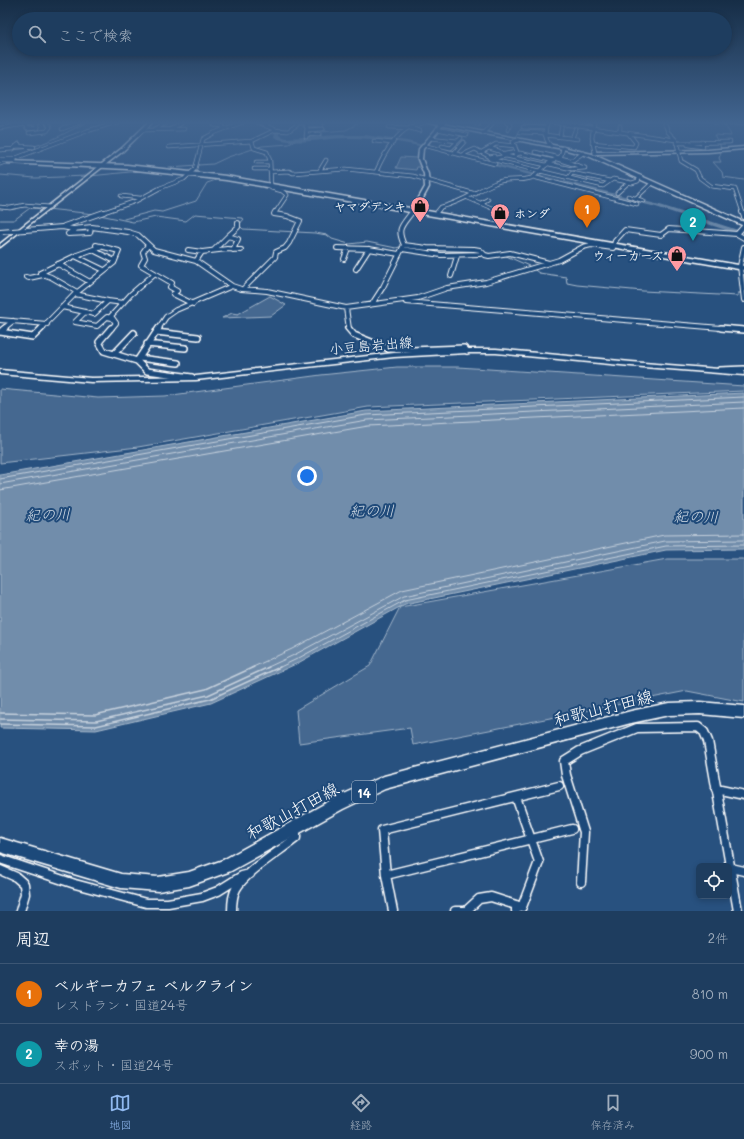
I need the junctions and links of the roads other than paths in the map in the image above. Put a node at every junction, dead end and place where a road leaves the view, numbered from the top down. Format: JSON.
{"nodes":[{"id":1,"x":104,"y":164,"type":"edge"},
{"id":2,"x":547,"y":164,"type":"edge"},
{"id":3,"x":109,"y":165,"type":"edge"},
{"id":4,"x":197,"y":165,"type":"edge"},
{"id":5,"x":270,"y":165,"type":"edge"},
{"id":6,"x":323,"y":165,"type":"edge"},
{"id":7,"x":380,"y":165,"type":"edge"},
{"id":8,"x":423,"y":165,"type":"edge"},
{"id":9,"x":496,"y":165,"type":"edge"},
{"id":10,"x":513,"y":165,"type":"edge"},
{"id":11,"x":550,"y":165,"type":"edge"},
{"id":12,"x":574,"y":165,"type":"edge"},
{"id":13,"x":614,"y":165,"type":"edge"},
{"id":14,"x":687,"y":165,"type":"edge"},
{"id":15,"x":254,"y":169,"type":"dead end"},
{"id":16,"x":320,"y":170,"type":"junction"},
{"id":17,"x":270,"y":171,"type":"junction"},
{"id":18,"x":540,"y":171,"type":"junction"},
{"id":19,"x":376,"y":172,"type":"junction"},
{"id":20,"x":192,"y":173,"type":"junction"},
{"id":21,"x":535,"y":175,"type":"junction"},
{"id":22,"x":569,"y":177,"type":"junction"},
{"id":23,"x":640,"y":177,"type":"junction"},
{"id":24,"x":427,"y":180,"type":"junction"},
{"id":25,"x":610,"y":181,"type":"junction"},
{"id":26,"x":629,"y":182,"type":"junction"},
{"id":27,"x":652,"y":183,"type":"junction"},
{"id":28,"x":271,"y":184,"type":"junction"},
{"id":29,"x":617,"y":193,"type":"dead end"},
{"id":30,"x":476,"y":194,"type":"junction"},
{"id":31,"x":121,"y":196,"type":"dead end"},
{"id":32,"x":628,"y":196,"type":"dead end"},
{"id":33,"x":140,"y":198,"type":"junction"},
{"id":34,"x":468,"y":198,"type":"junction"},
{"id":35,"x":636,"y":198,"type":"junction"},
{"id":36,"x":488,"y":199,"type":"dead end"},
{"id":37,"x":644,"y":201,"type":"dead end"},
{"id":38,"x":481,"y":203,"type":"junction"},
{"id":39,"x":637,"y":204,"type":"dead end"},
{"id":40,"x":0,"y":207,"type":"edge"},
{"id":41,"x":50,"y":207,"type":"junction"},
{"id":42,"x":414,"y":209,"type":"junction"},
{"id":43,"x":494,"y":209,"type":"dead end"},
{"id":44,"x":437,"y":212,"type":"junction"},
{"id":45,"x":744,"y":217,"type":"edge"},
{"id":46,"x":238,"y":223,"type":"dead end"},
{"id":47,"x":744,"y":225,"type":"edge"},
{"id":48,"x":62,"y":227,"type":"junction"},
{"id":49,"x":76,"y":228,"type":"junction"},
{"id":50,"x":91,"y":228,"type":"junction"},
{"id":51,"x":21,"y":229,"type":"junction"},
{"id":52,"x":0,"y":232,"type":"edge"},
{"id":53,"x":737,"y":234,"type":"junction"},
{"id":54,"x":228,"y":236,"type":"junction"},
{"id":55,"x":744,"y":238,"type":"edge"},
{"id":56,"x":614,"y":244,"type":"junction"},
{"id":57,"x":96,"y":245,"type":"dead end"},
{"id":58,"x":148,"y":245,"type":"junction"},
{"id":59,"x":0,"y":246,"type":"edge"},
{"id":60,"x":104,"y":246,"type":"junction"},
{"id":61,"x":403,"y":247,"type":"junction"},
{"id":62,"x":744,"y":247,"type":"edge"},
{"id":63,"x":337,"y":248,"type":"dead end"},
{"id":64,"x":348,"y":248,"type":"junction"},
{"id":65,"x":369,"y":249,"type":"junction"},
{"id":66,"x":93,"y":250,"type":"junction"},
{"id":67,"x":188,"y":250,"type":"dead end"},
{"id":68,"x":214,"y":250,"type":"junction"},
{"id":69,"x":233,"y":250,"type":"junction"},
{"id":70,"x":241,"y":250,"type":"dead end"},
{"id":71,"x":202,"y":252,"type":"junction"},
{"id":72,"x":399,"y":254,"type":"junction"},
{"id":73,"x":480,"y":254,"type":"dead end"},
{"id":74,"x":75,"y":256,"type":"junction"},
{"id":75,"x":457,"y":256,"type":"junction"},
{"id":76,"x":344,"y":259,"type":"dead end"},
{"id":77,"x":115,"y":261,"type":"junction"},
{"id":78,"x":196,"y":261,"type":"junction"},
{"id":79,"x":549,"y":263,"type":"junction"},
{"id":80,"x":58,"y":264,"type":"junction"},
{"id":81,"x":742,"y":267,"type":"edge"},
{"id":82,"x":356,"y":269,"type":"dead end"},
{"id":83,"x":104,"y":270,"type":"junction"},
{"id":84,"x":154,"y":274,"type":"junction"},
{"id":85,"x":43,"y":275,"type":"junction"},
{"id":86,"x":451,"y":276,"type":"dead end"},
{"id":87,"x":26,"y":277,"type":"dead end"},
{"id":88,"x":90,"y":282,"type":"junction"},
{"id":89,"x":232,"y":286,"type":"junction"},
{"id":90,"x":244,"y":288,"type":"junction"},
{"id":91,"x":76,"y":293,"type":"junction"},
{"id":92,"x":405,"y":300,"type":"junction"},
{"id":93,"x":744,"y":300,"type":"edge"},
{"id":94,"x":108,"y":301,"type":"junction"},
{"id":95,"x":123,"y":303,"type":"junction"},
{"id":96,"x":193,"y":304,"type":"junction"},
{"id":97,"x":372,"y":304,"type":"junction"},
{"id":98,"x":62,"y":308,"type":"junction"},
{"id":99,"x":346,"y":308,"type":"junction"},
{"id":100,"x":85,"y":312,"type":"junction"},
{"id":101,"x":94,"y":314,"type":"junction"},
{"id":102,"x":107,"y":316,"type":"junction"},
{"id":103,"x":112,"y":318,"type":"junction"},
{"id":104,"x":0,"y":320,"type":"edge"},
{"id":105,"x":13,"y":321,"type":"junction"},
{"id":106,"x":46,"y":324,"type":"junction"},
{"id":107,"x":744,"y":330,"type":"edge"},
{"id":108,"x":0,"y":332,"type":"edge"},
{"id":109,"x":156,"y":332,"type":"junction"},
{"id":110,"x":134,"y":333,"type":"dead end"},
{"id":111,"x":198,"y":337,"type":"dead end"},
{"id":112,"x":147,"y":344,"type":"junction"},
{"id":113,"x":185,"y":348,"type":"dead end"},
{"id":114,"x":467,"y":351,"type":"junction"},
{"id":115,"x":114,"y":354,"type":"junction"},
{"id":116,"x":138,"y":359,"type":"junction"},
{"id":117,"x":178,"y":363,"type":"dead end"},
{"id":118,"x":744,"y":369,"type":"edge"},
{"id":119,"x":704,"y":370,"type":"junction"},
{"id":120,"x":0,"y":372,"type":"edge"},
{"id":121,"x":744,"y":373,"type":"edge"},
{"id":122,"x":196,"y":378,"type":"junction"},
{"id":123,"x":744,"y":712,"type":"edge"},
{"id":124,"x":634,"y":723,"type":"junction"},
{"id":125,"x":559,"y":786,"type":"dead end"},
{"id":126,"x":716,"y":789,"type":"junction"},
{"id":127,"x":744,"y":795,"type":"edge"},
{"id":128,"x":516,"y":797,"type":"junction"},
{"id":129,"x":296,"y":828,"type":"junction"},
{"id":130,"x":572,"y":829,"type":"dead end"},
{"id":131,"x":531,"y":840,"type":"junction"},
{"id":132,"x":0,"y":845,"type":"edge"},
{"id":133,"x":0,"y":859,"type":"edge"},
{"id":134,"x":730,"y":863,"type":"edge"},
{"id":135,"x":732,"y":868,"type":"edge"},
{"id":136,"x":0,"y":870,"type":"edge"},
{"id":137,"x":744,"y":871,"type":"edge"},
{"id":138,"x":250,"y":874,"type":"junction"},
{"id":139,"x":732,"y":874,"type":"edge"},
{"id":140,"x":386,"y":875,"type":"junction"},
{"id":141,"x":581,"y":882,"type":"dead end"},
{"id":142,"x":516,"y":908,"type":"edge"},
{"id":143,"x":20,"y":911,"type":"edge"},
{"id":144,"x":232,"y":911,"type":"edge"},
{"id":145,"x":393,"y":911,"type":"edge"},
{"id":146,"x":455,"y":911,"type":"edge"},
{"id":147,"x":738,"y":911,"type":"edge"}],
"edges":[{"from":1,"to":41,"type":"street"},
{"from":2,"to":18,"type":"street"},
{"from":3,"to":20,"type":"main road"},
{"from":4,"to":20,"type":"street"},
{"from":5,"to":17,"type":"street"},
{"from":6,"to":16,"type":"street"},
{"from":7,"to":19,"type":"street"},
{"from":8,"to":24,"type":"street"},
{"from":9,"to":21,"type":"street"},
{"from":10,"to":18,"type":"street"},
{"from":11,"to":12,"type":"street"},
{"from":13,"to":23,"type":"main road"},
{"from":14,"to":45,"type":"street"},
{"from":15,"to":17,"type":"street"},
{"from":16,"to":17,"type":"street"},
{"from":16,"to":19,"type":"street"},
{"from":17,"to":28,"type":"street"},
{"from":18,"to":21,"type":"street"},
{"from":18,"to":22,"type":"street"},
{"from":19,"to":24,"type":"street"},
{"from":20,"to":28,"type":"main road"},
{"from":20,"to":33,"type":"street"},
{"from":21,"to":30,"type":"street"},
{"from":21,"to":39,"type":"street"},
{"from":22,"to":25,"type":"street"},
{"from":22,"to":25,"type":"street"},
{"from":23,"to":26,"type":"street"},
{"from":23,"to":27,"type":"main road"},
{"from":24,"to":30,"type":"street"},
{"from":24,"to":42,"type":"street"},
{"from":25,"to":26,"type":"street"},
{"from":26,"to":29,"type":"street"},
{"from":27,"to":35,"type":"street"},
{"from":27,"to":47,"type":"main road"},
{"from":28,"to":42,"type":"main road"},
{"from":28,"to":90,"type":"street"},
{"from":30,"to":34,"type":"street"},
{"from":31,"to":33,"type":"street"},
{"from":32,"to":35,"type":"street"},
{"from":33,"to":48,"type":"street"},
{"from":34,"to":38,"type":"street"},
{"from":34,"to":44,"type":"street"},
{"from":35,"to":37,"type":"street"},
{"from":36,"to":38,"type":"street"},
{"from":38,"to":43,"type":"street"},
{"from":40,"to":41,"type":"street"},
{"from":41,"to":51,"type":"street"},
{"from":42,"to":44,"type":"main road"},
{"from":42,"to":56,"type":"main road"},
{"from":42,"to":61,"type":"street"},
{"from":44,"to":56,"type":"main road"},
{"from":46,"to":54,"type":"street"},
{"from":47,"to":53,"type":"street"},
{"from":48,"to":49,"type":"street"},
{"from":48,"to":51,"type":"street"},
{"from":49,"to":50,"type":"street"},
{"from":49,"to":50,"type":"street"},
{"from":50,"to":58,"type":"street"},
{"from":51,"to":52,"type":"street"},
{"from":51,"to":59,"type":"street"},
{"from":53,"to":55,"type":"street"},
{"from":53,"to":56,"type":"street"},
{"from":54,"to":68,"type":"street"},
{"from":54,"to":69,"type":"street"},
{"from":56,"to":79,"type":"street"},
{"from":56,"to":81,"type":"main road"},
{"from":57,"to":60,"type":"street"},
{"from":58,"to":78,"type":"street"},
{"from":58,"to":84,"type":"street"},
{"from":60,"to":66,"type":"street"},
{"from":60,"to":77,"type":"street"},
{"from":61,"to":72,"type":"street"},
{"from":61,"to":75,"type":"street"},
{"from":61,"to":79,"type":"street"},
{"from":62,"to":81,"type":"street"},
{"from":63,"to":64,"type":"street"},
{"from":64,"to":65,"type":"street"},
{"from":64,"to":76,"type":"street"},
{"from":65,"to":72,"type":"street"},
{"from":65,"to":82,"type":"street"},
{"from":66,"to":74,"type":"street"},
{"from":66,"to":77,"type":"street"},
{"from":67,"to":71,"type":"street"},
{"from":68,"to":69,"type":"street"},
{"from":68,"to":71,"type":"street"},
{"from":69,"to":70,"type":"street"},
{"from":71,"to":78,"type":"street"},
{"from":72,"to":97,"type":"street"},
{"from":73,"to":75,"type":"street"},
{"from":74,"to":80,"type":"street"},
{"from":74,"to":83,"type":"street"},
{"from":75,"to":86,"type":"street"},
{"from":77,"to":83,"type":"street"},
{"from":78,"to":89,"type":"street"},
{"from":79,"to":92,"type":"street"},
{"from":80,"to":85,"type":"street"},
{"from":80,"to":88,"type":"street"},
{"from":81,"to":93,"type":"street"},
{"from":83,"to":88,"type":"street"},
{"from":84,"to":95,"type":"street"},
{"from":84,"to":96,"type":"street"},
{"from":85,"to":87,"type":"street"},
{"from":85,"to":91,"type":"street"},
{"from":88,"to":91,"type":"street"},
{"from":89,"to":90,"type":"street"},
{"from":89,"to":96,"type":"street"},
{"from":90,"to":99,"type":"street"},
{"from":91,"to":94,"type":"street"},
{"from":91,"to":98,"type":"street"},
{"from":92,"to":97,"type":"street"},
{"from":92,"to":107,"type":"street"},
{"from":94,"to":95,"type":"street"},
{"from":94,"to":101,"type":"street"},
{"from":95,"to":103,"type":"street"},
{"from":96,"to":109,"type":"street"},
{"from":97,"to":99,"type":"street"},
{"from":98,"to":100,"type":"street"},
{"from":98,"to":106,"type":"street"},
{"from":99,"to":114,"type":"street"},
{"from":100,"to":101,"type":"street"},
{"from":100,"to":102,"type":"street"},
{"from":101,"to":102,"type":"street"},
{"from":102,"to":103,"type":"street"},
{"from":103,"to":115,"type":"street"},
{"from":104,"to":105,"type":"street"},
{"from":105,"to":106,"type":"street"},
{"from":105,"to":108,"type":"street"},
{"from":106,"to":108,"type":"street"},
{"from":109,"to":111,"type":"street"},
{"from":109,"to":112,"type":"street"},
{"from":110,"to":115,"type":"street"},
{"from":112,"to":113,"type":"street"},
{"from":112,"to":116,"type":"street"},
{"from":114,"to":119,"type":"main road","name":"小豆島岩出線"},
{"from":114,"to":122,"type":"main road","name":"小豆島岩出線"},
{"from":115,"to":116,"type":"street"},
{"from":116,"to":117,"type":"street"},
{"from":116,"to":122,"type":"street"},
{"from":118,"to":119,"type":"street"},
{"from":119,"to":121,"type":"main road","name":"小豆島岩出線"},
{"from":120,"to":122,"type":"main road","name":"小豆島岩出線"},
{"from":123,"to":124,"type":"main road","name":"和歌山打田線","number":"14"},
{"from":124,"to":126,"type":"street"},
{"from":124,"to":129,"type":"main road","name":"和歌山打田線","number":"14"},
{"from":124,"to":141,"type":"street"},
{"from":125,"to":128,"type":"street"},
{"from":126,"to":127,"type":"street"},
{"from":126,"to":134,"type":"street"},
{"from":128,"to":131,"type":"street"},
{"from":128,"to":140,"type":"street"},
{"from":129,"to":132,"type":"main road","name":"和歌山打田線","number":"14"},
{"from":129,"to":138,"type":"street"},
{"from":130,"to":131,"type":"street"},
{"from":131,"to":140,"type":"street"},
{"from":131,"to":142,"type":"street"},
{"from":133,"to":138,"type":"street"},
{"from":135,"to":137,"type":"street"},
{"from":136,"to":143,"type":"street"},
{"from":138,"to":144,"type":"street"},
{"from":139,"to":147,"type":"street"},
{"from":140,"to":145,"type":"street"},
{"from":142,"to":146,"type":"street"}]}
